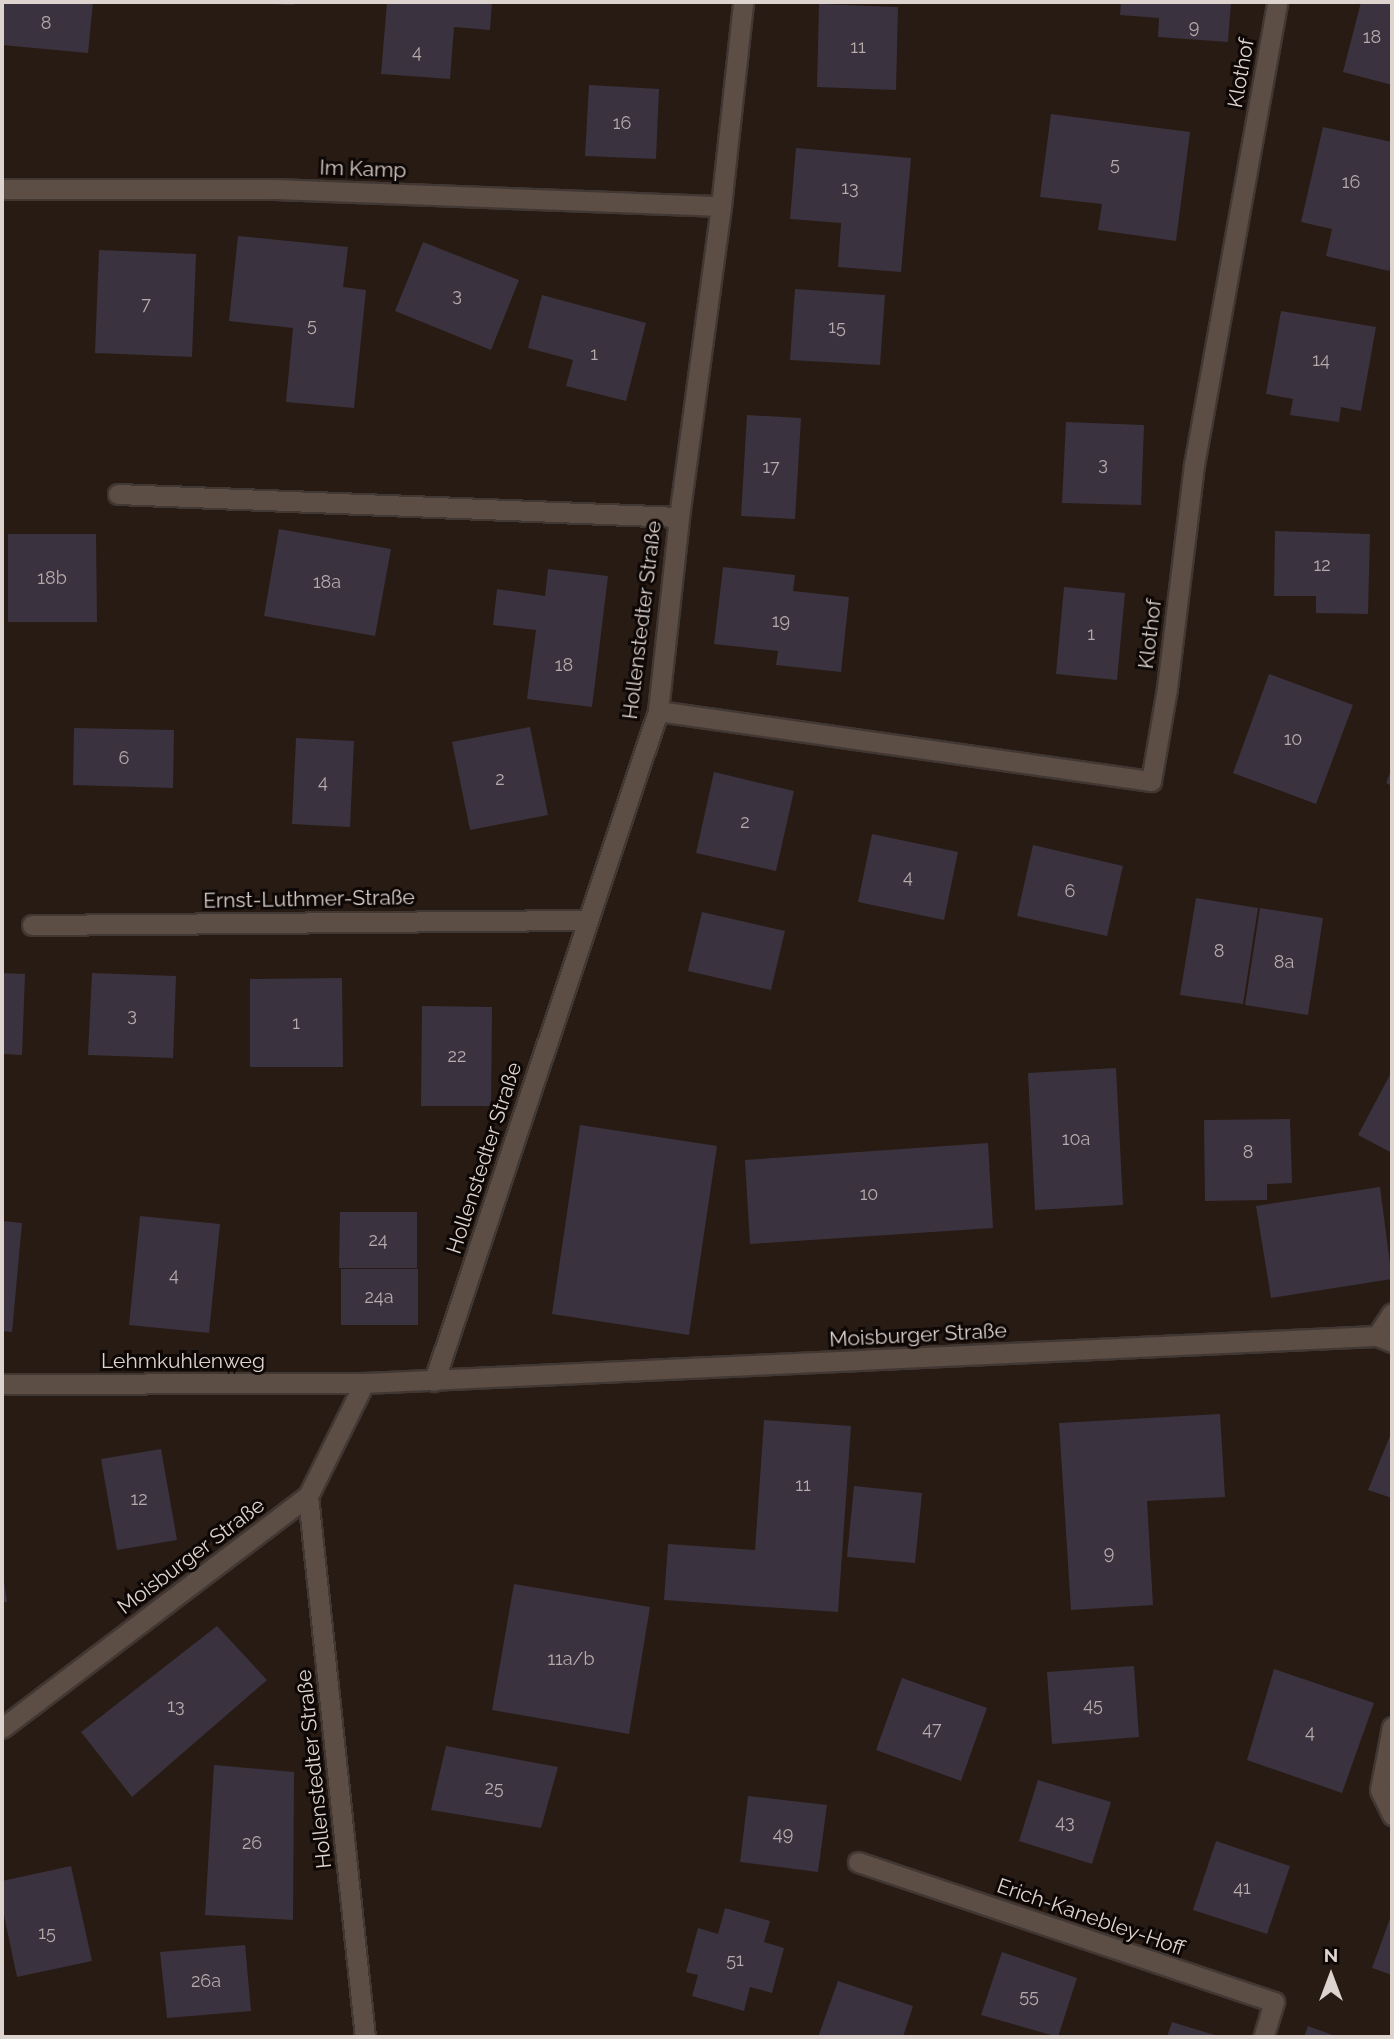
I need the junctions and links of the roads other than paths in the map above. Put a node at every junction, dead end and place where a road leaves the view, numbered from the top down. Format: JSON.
{"nodes":[{"id":1,"x":743,"y":2,"type":"edge"},
{"id":2,"x":1277,"y":2,"type":"edge"},
{"id":3,"x":2,"y":189,"type":"edge"},
{"id":4,"x":721,"y":206,"type":"junction"},
{"id":5,"x":118,"y":494,"type":"dead end"},
{"id":6,"x":679,"y":517,"type":"junction"},
{"id":7,"x":657,"y":711,"type":"junction"},
{"id":8,"x":588,"y":920,"type":"junction"},
{"id":9,"x":32,"y":925,"type":"dead end"},
{"id":10,"x":1392,"y":1313,"type":"edge"},
{"id":11,"x":1385,"y":1339,"type":"edge"},
{"id":12,"x":434,"y":1381,"type":"junction"},
{"id":13,"x":363,"y":1383,"type":"junction"},
{"id":14,"x":2,"y":1384,"type":"edge"},
{"id":15,"x":308,"y":1496,"type":"junction"},
{"id":16,"x":1392,"y":1727,"type":"edge"},
{"id":17,"x":2,"y":1728,"type":"edge"},
{"id":18,"x":1392,"y":1815,"type":"edge"},
{"id":19,"x":858,"y":1862,"type":"dead end"},
{"id":20,"x":365,"y":2037,"type":"edge"},
{"id":21,"x":1263,"y":2037,"type":"edge"}],
"edges":[{"from":1,"to":4,"type":"street","name":"Hollenstedter Straße"},
{"from":2,"to":7,"type":"street","name":"Klothof"},
{"from":3,"to":4,"type":"street","name":"Im Kamp"},
{"from":4,"to":6,"type":"street","name":"Hollenstedter Straße"},
{"from":5,"to":6,"type":"street"},
{"from":6,"to":7,"type":"street","name":"Hollenstedter Straße"},
{"from":7,"to":8,"type":"street","name":"Hollenstedter Straße"},
{"from":8,"to":9,"type":"street","name":"Ernst-Luthmer-Straße"},
{"from":8,"to":12,"type":"street","name":"Hollenstedter Straße"},
{"from":10,"to":11,"type":"street","name":"Moisburger Straße"},
{"from":11,"to":12,"type":"street","name":"Moisburger Straße"},
{"from":12,"to":13,"type":"street","name":"Moisburger Straße"},
{"from":13,"to":14,"type":"street","name":"Lehmkuhlenweg"},
{"from":13,"to":15,"type":"street","name":"Moisburger Straße"},
{"from":15,"to":17,"type":"street","name":"Moisburger Straße"},
{"from":15,"to":20,"type":"street","name":"Hollenstedter Straße"},
{"from":16,"to":18,"type":"street"},
{"from":19,"to":21,"type":"street","name":"Erich-Kanebley-Hoff"}]}
